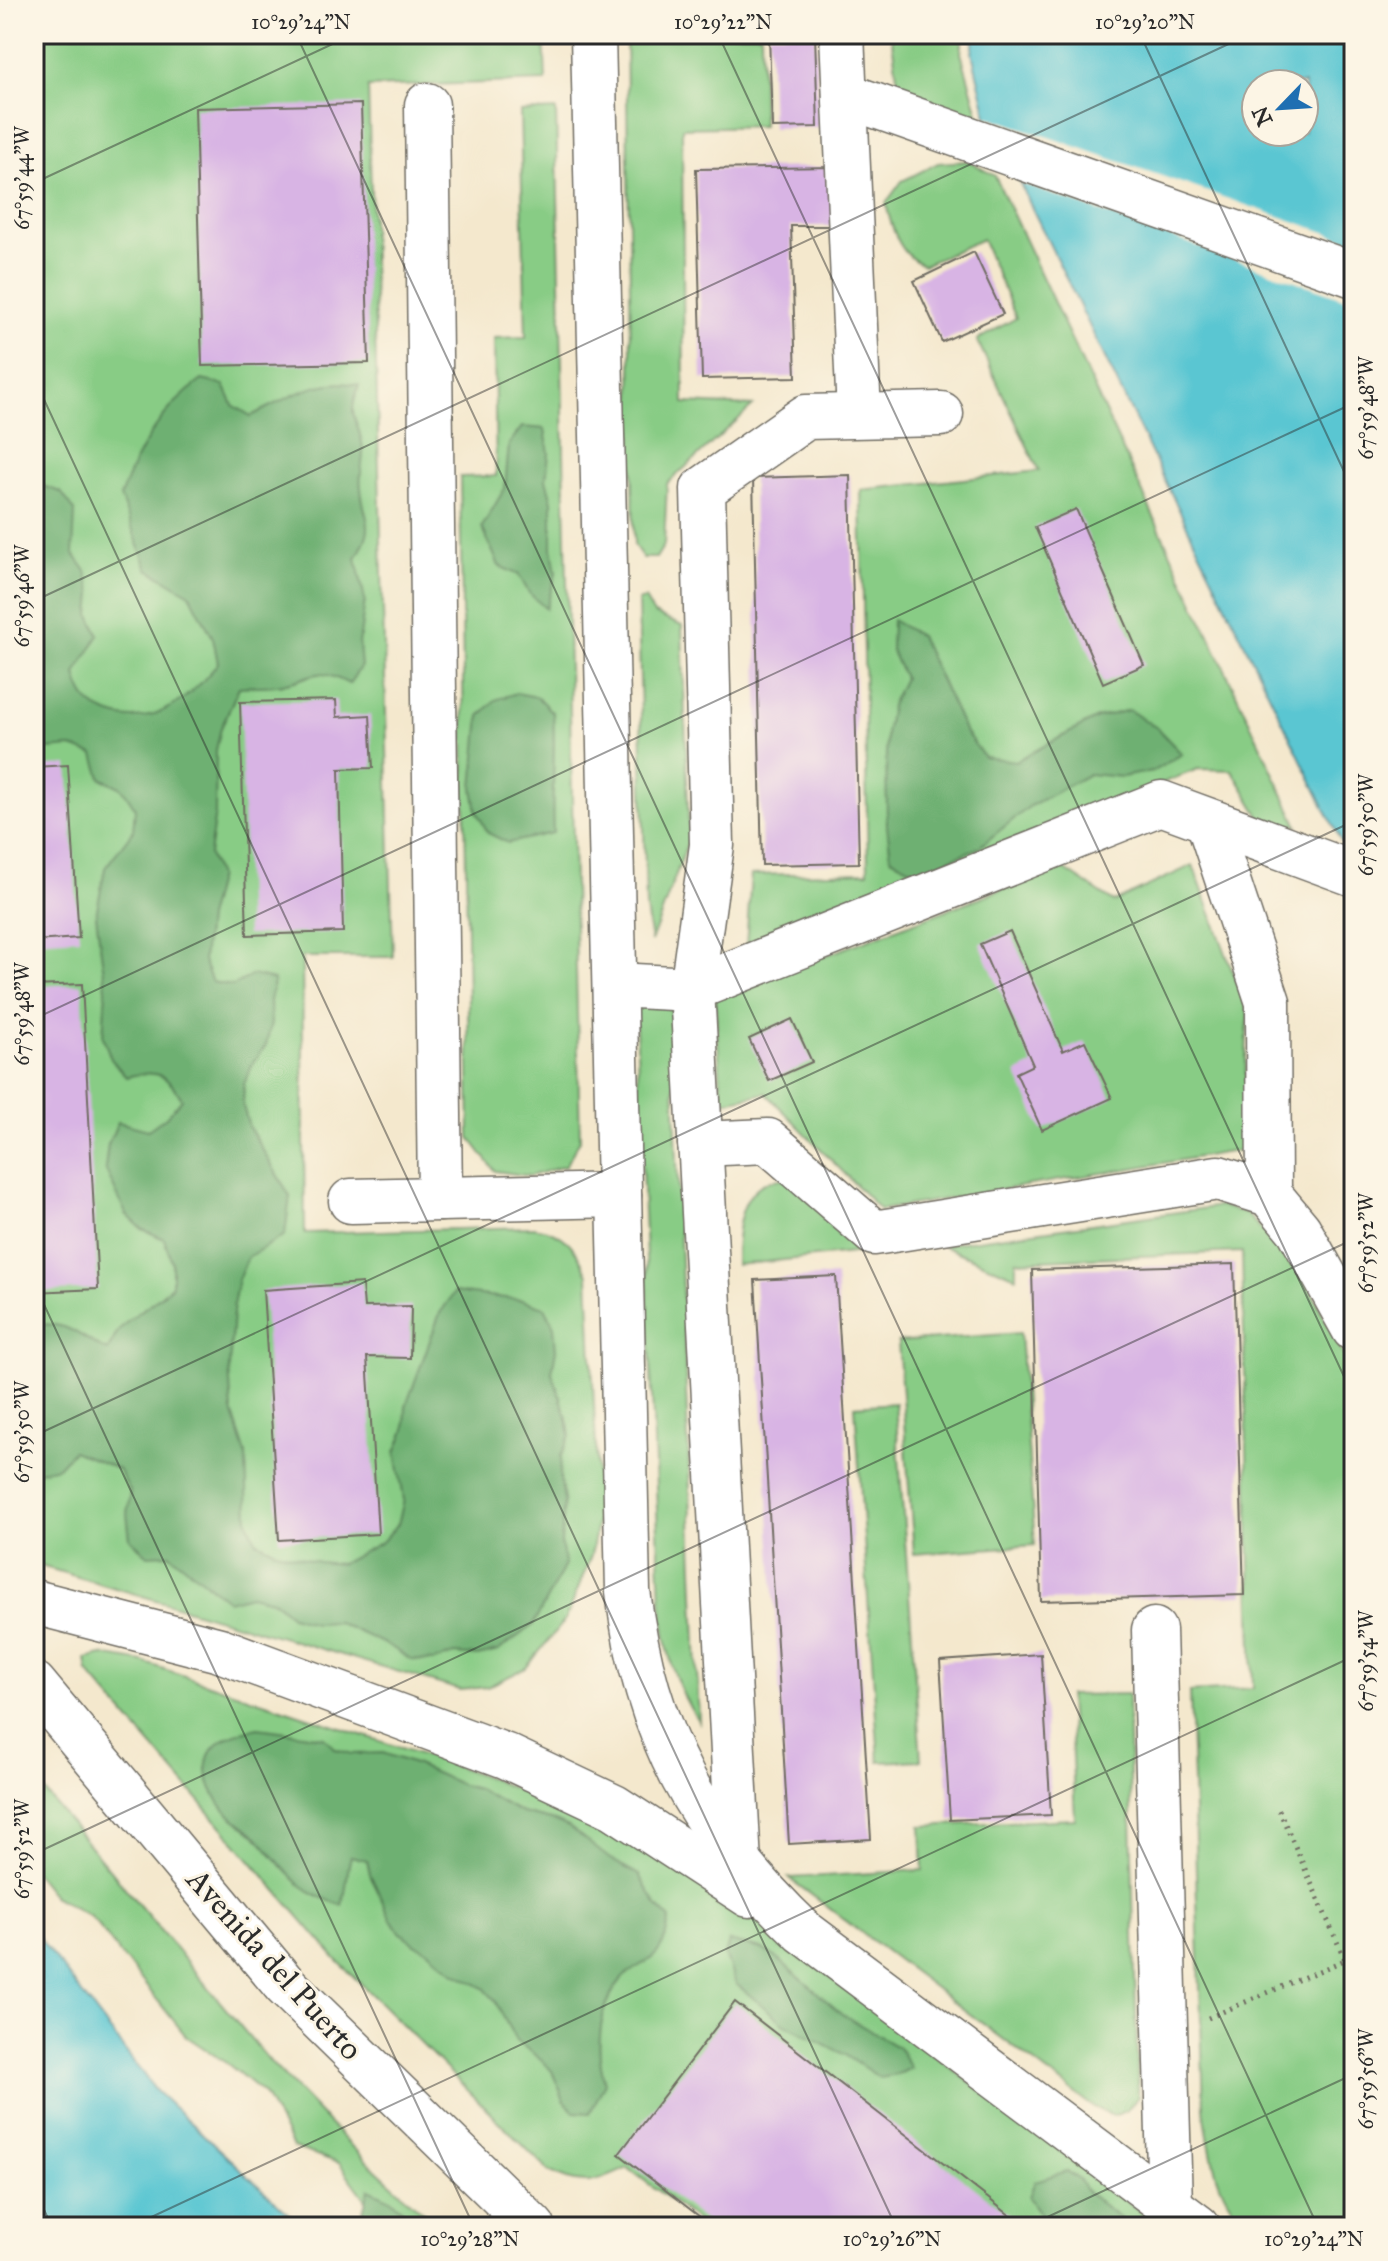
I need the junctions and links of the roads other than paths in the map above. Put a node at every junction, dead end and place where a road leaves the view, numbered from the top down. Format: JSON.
{"nodes":[{"id":1,"x":593,"y":34,"type":"edge"},
{"id":2,"x":842,"y":34,"type":"edge"},
{"id":3,"x":845,"y":95,"type":"junction"},
{"id":4,"x":427,"y":105,"type":"dead end"},
{"id":5,"x":1354,"y":275,"type":"edge"},
{"id":6,"x":941,"y":414,"type":"dead end"},
{"id":7,"x":859,"y":415,"type":"junction"},
{"id":8,"x":1208,"y":821,"type":"junction"},
{"id":9,"x":1354,"y":874,"type":"edge"},
{"id":10,"x":615,"y":985,"type":"junction"},
{"id":11,"x":692,"y":989,"type":"junction"},
{"id":12,"x":700,"y":1144,"type":"junction"},
{"id":13,"x":1269,"y":1194,"type":"junction"},
{"id":14,"x":619,"y":1195,"type":"junction"},
{"id":15,"x":440,"y":1199,"type":"junction"},
{"id":16,"x":351,"y":1201,"type":"dead end"},
{"id":17,"x":1354,"y":1329,"type":"edge"},
{"id":18,"x":34,"y":1602,"type":"edge"},
{"id":19,"x":1154,"y":1630,"type":"dead end"},
{"id":20,"x":34,"y":1684,"type":"edge"},
{"id":21,"x":739,"y":1864,"type":"junction"},
{"id":22,"x":804,"y":1932,"type":"junction"},
{"id":23,"x":1184,"y":2216,"type":"edge"},
{"id":24,"x":533,"y":2227,"type":"edge"}],
"edges":[{"from":1,"to":10,"type":"street"},
{"from":2,"to":3,"type":"street"},
{"from":3,"to":5,"type":"street"},
{"from":3,"to":7,"type":"street"},
{"from":4,"to":15,"type":"street"},
{"from":6,"to":7,"type":"street"},
{"from":7,"to":11,"type":"street"},
{"from":8,"to":9,"type":"street"},
{"from":8,"to":11,"type":"street"},
{"from":8,"to":13,"type":"street"},
{"from":10,"to":11,"type":"street"},
{"from":10,"to":14,"type":"street"},
{"from":11,"to":12,"type":"street"},
{"from":12,"to":13,"type":"street"},
{"from":12,"to":21,"type":"street"},
{"from":13,"to":17,"type":"street"},
{"from":14,"to":15,"type":"street"},
{"from":14,"to":21,"type":"street"},
{"from":15,"to":16,"type":"street"},
{"from":18,"to":22,"type":"street"},
{"from":19,"to":23,"type":"street"},
{"from":20,"to":24,"type":"street","name":"Avenida del Puerto"},
{"from":21,"to":22,"type":"street"},
{"from":22,"to":23,"type":"street"}]}
